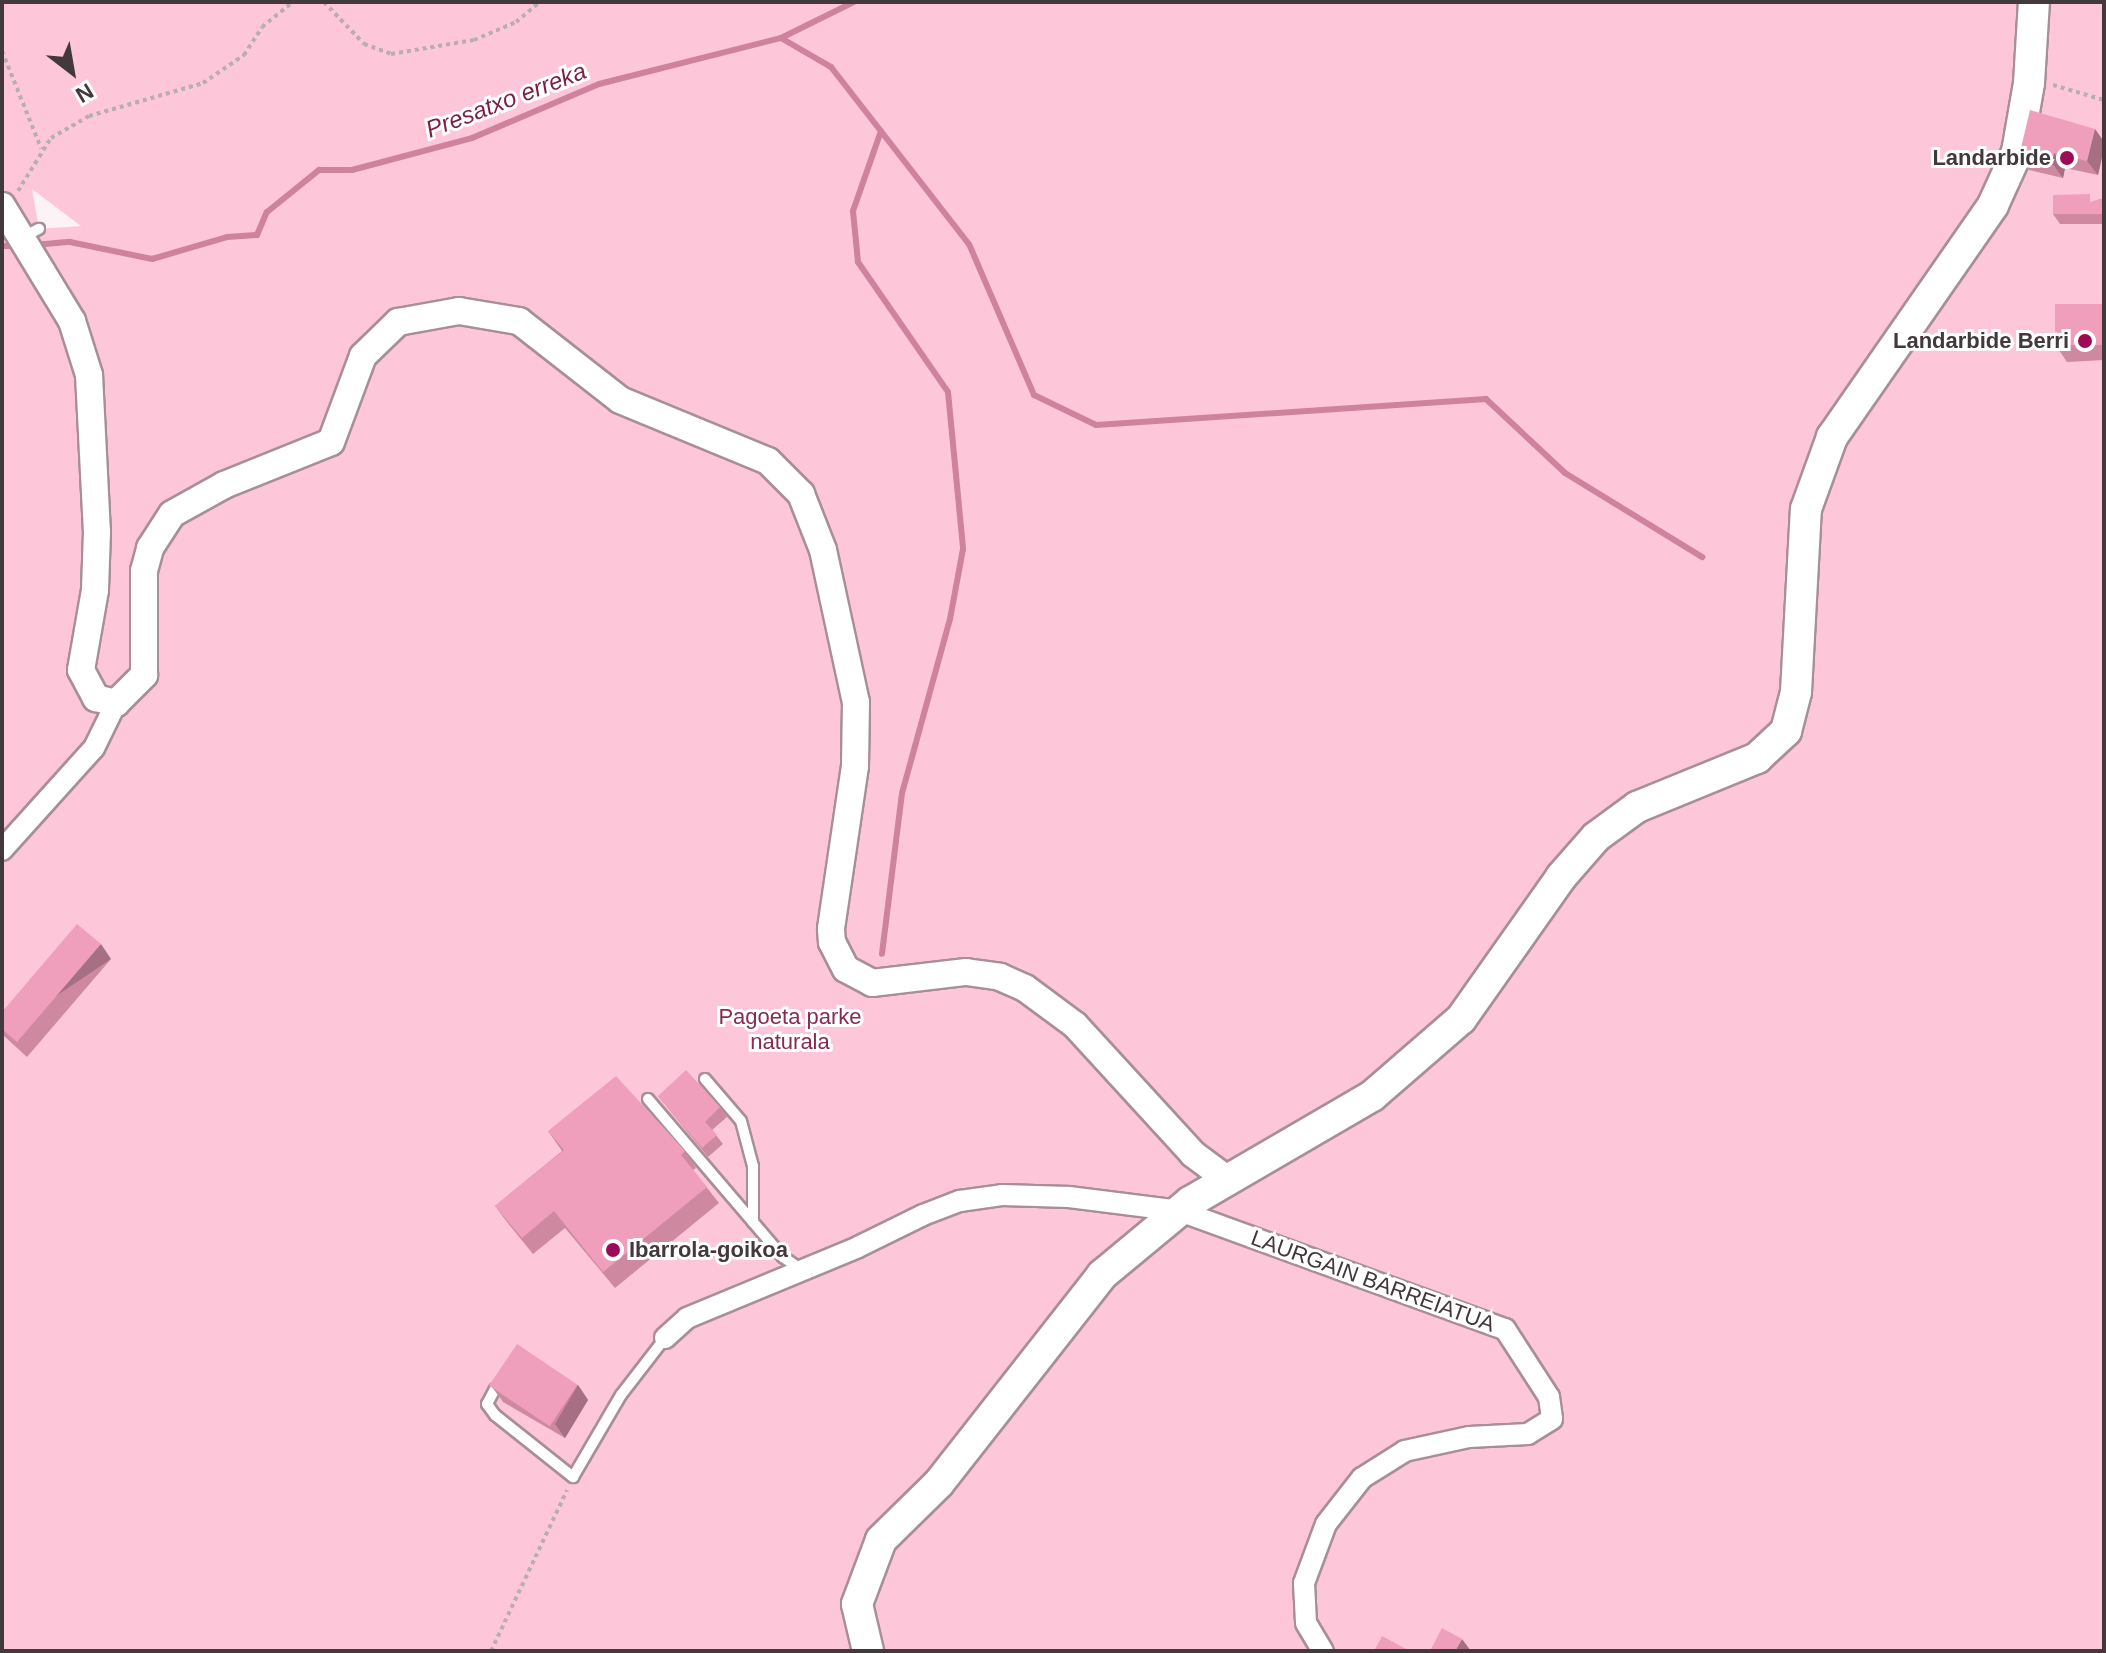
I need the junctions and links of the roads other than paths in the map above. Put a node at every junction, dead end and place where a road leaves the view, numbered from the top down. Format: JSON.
{"nodes":[{"id":1,"x":2034,"y":2,"type":"edge"},
{"id":2,"x":22,"y":231,"type":"edge"},
{"id":3,"x":116,"y":703,"type":"junction"},
{"id":4,"x":2,"y":850,"type":"edge"},
{"id":5,"x":705,"y":1079,"type":"dead end"},
{"id":6,"x":648,"y":1099,"type":"dead end"},
{"id":7,"x":1228,"y":1180,"type":"junction"},
{"id":8,"x":1180,"y":1211,"type":"junction"},
{"id":9,"x":753,"y":1222,"type":"junction"},
{"id":10,"x":803,"y":1270,"type":"junction"},
{"id":11,"x":665,"y":1338,"type":"joint"},
{"id":12,"x":495,"y":1389,"type":"edge"},
{"id":13,"x":868,"y":1651,"type":"edge"},
{"id":14,"x":1323,"y":1651,"type":"edge"}],
"edges":[{"from":1,"to":7,"type":"main road"},
{"from":2,"to":3,"type":"street"},
{"from":3,"to":4,"type":"street"},
{"from":3,"to":7,"type":"street"},
{"from":5,"to":9,"type":"lane"},
{"from":6,"to":9,"type":"lane"},
{"from":7,"to":8,"type":"main road"},
{"from":8,"to":10,"type":"street","name":"LAURGAIN BARREIATUA"},
{"from":8,"to":13,"type":"main road"},
{"from":8,"to":14,"type":"street","name":"LAURGAIN BARREIATUA"},
{"from":9,"to":10,"type":"lane"},
{"from":10,"to":11,"type":"street","name":"LAURGAIN BARREIATUA"},
{"from":11,"to":12,"type":"lane"}]}
